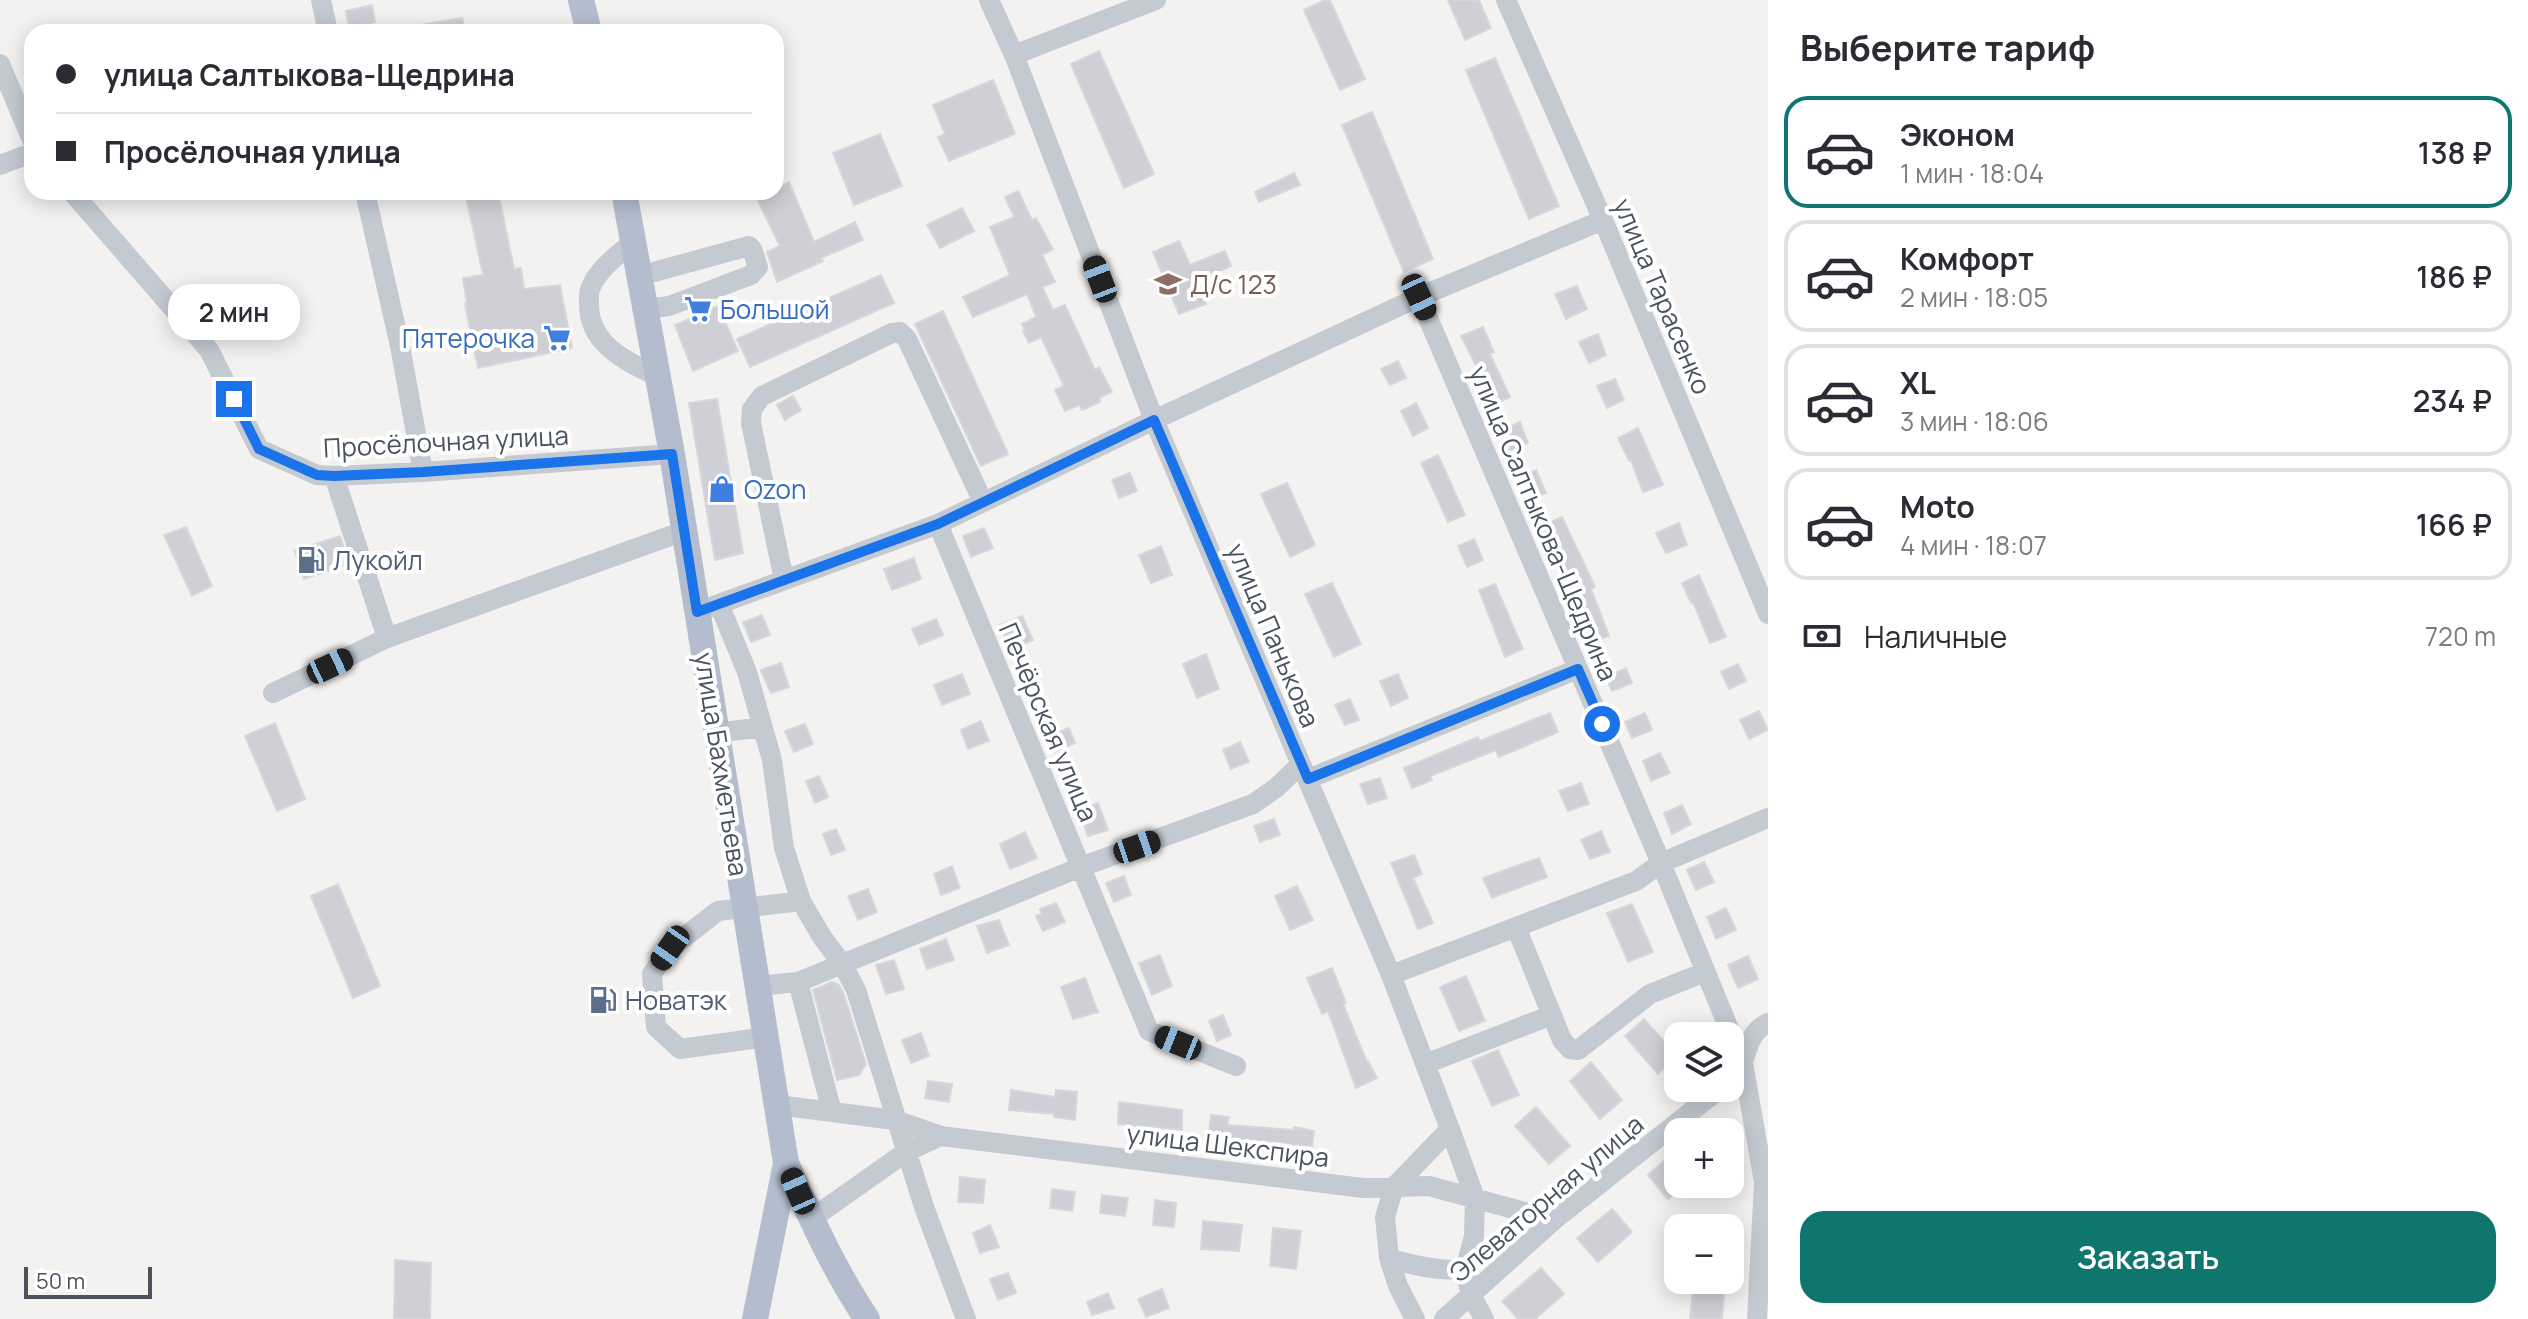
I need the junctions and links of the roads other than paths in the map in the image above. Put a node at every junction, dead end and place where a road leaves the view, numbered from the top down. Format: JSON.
{"nodes":[{"id":1,"x":321,"y":0,"type":"edge"},
{"id":2,"x":581,"y":0,"type":"edge"},
{"id":3,"x":989,"y":0,"type":"edge"},
{"id":4,"x":1156,"y":0,"type":"edge"},
{"id":5,"x":1506,"y":0,"type":"edge"},
{"id":6,"x":326,"y":24,"type":"edge"},
{"id":7,"x":587,"y":24,"type":"edge"},
{"id":8,"x":1014,"y":55,"type":"junction"},
{"id":9,"x":0,"y":64,"type":"edge"},
{"id":10,"x":24,"y":121,"type":"edge"},
{"id":11,"x":24,"y":156,"type":"edge"},
{"id":12,"x":0,"y":165,"type":"edge"},
{"id":13,"x":79,"y":200,"type":"edge"},
{"id":14,"x":367,"y":200,"type":"edge"},
{"id":15,"x":625,"y":200,"type":"edge"},
{"id":16,"x":1603,"y":220,"type":"junction"},
{"id":17,"x":633,"y":242,"type":"junction"},
{"id":18,"x":639,"y":276,"type":"junction"},
{"id":19,"x":1419,"y":297,"type":"junction"},
{"id":20,"x":646,"y":309,"type":"junction"},
{"id":21,"x":658,"y":377,"type":"junction"},
{"id":22,"x":1154,"y":420,"type":"junction"},
{"id":23,"x":672,"y":454,"type":"junction"},
{"id":24,"x":423,"y":472,"type":"junction"},
{"id":25,"x":334,"y":476,"type":"junction"},
{"id":26,"x":983,"y":502,"type":"junction"},
{"id":27,"x":938,"y":524,"type":"junction"},
{"id":28,"x":684,"y":531,"type":"junction"},
{"id":29,"x":784,"y":580,"type":"junction"},
{"id":30,"x":708,"y":608,"type":"junction"},
{"id":31,"x":1768,"y":614,"type":"edge"},
{"id":32,"x":387,"y":638,"type":"junction"},
{"id":33,"x":1578,"y":669,"type":"junction"},
{"id":34,"x":273,"y":693,"type":"dead end"},
{"id":35,"x":762,"y":727,"type":"junction"},
{"id":36,"x":717,"y":733,"type":"junction"},
{"id":37,"x":1304,"y":772,"type":"junction"},
{"id":38,"x":1768,"y":818,"type":"edge"},
{"id":39,"x":1661,"y":863,"type":"junction"},
{"id":40,"x":1081,"y":867,"type":"junction"},
{"id":41,"x":801,"y":901,"type":"junction"},
{"id":42,"x":746,"y":909,"type":"junction"},
{"id":43,"x":1516,"y":927,"type":"junction"},
{"id":44,"x":843,"y":965,"type":"junction"},
{"id":45,"x":1705,"y":972,"type":"junction"},
{"id":46,"x":1391,"y":975,"type":"junction"},
{"id":47,"x":798,"y":982,"type":"junction"},
{"id":48,"x":758,"y":986,"type":"junction"},
{"id":49,"x":1552,"y":1015,"type":"junction"},
{"id":50,"x":1726,"y":1022,"type":"edge"},
{"id":51,"x":1768,"y":1023,"type":"edge"},
{"id":52,"x":766,"y":1037,"type":"junction"},
{"id":53,"x":1744,"y":1059,"type":"edge"},
{"id":54,"x":1425,"y":1064,"type":"junction"},
{"id":55,"x":1236,"y":1066,"type":"dead end"},
{"id":56,"x":1744,"y":1069,"type":"edge"},
{"id":57,"x":1703,"y":1102,"type":"edge"},
{"id":58,"x":777,"y":1105,"type":"junction"},
{"id":59,"x":832,"y":1112,"type":"junction"},
{"id":60,"x":895,"y":1120,"type":"junction"},
{"id":61,"x":1450,"y":1129,"type":"junction"},
{"id":62,"x":941,"y":1136,"type":"junction"},
{"id":63,"x":906,"y":1152,"type":"junction"},
{"id":64,"x":786,"y":1163,"type":"junction"},
{"id":65,"x":1394,"y":1187,"type":"junction"},
{"id":66,"x":1475,"y":1198,"type":"junction"},
{"id":67,"x":811,"y":1219,"type":"junction"},
{"id":68,"x":1554,"y":1220,"type":"junction"},
{"id":69,"x":1389,"y":1258,"type":"junction"},
{"id":70,"x":1465,"y":1270,"type":"junction"},
{"id":71,"x":1764,"y":1281,"type":"edge"},
{"id":72,"x":1471,"y":1295,"type":"junction"},
{"id":73,"x":755,"y":1319,"type":"edge"},
{"id":74,"x":867,"y":1319,"type":"edge"},
{"id":75,"x":966,"y":1319,"type":"edge"},
{"id":76,"x":1415,"y":1319,"type":"edge"},
{"id":77,"x":1444,"y":1319,"type":"edge"},
{"id":78,"x":1484,"y":1319,"type":"edge"},
{"id":79,"x":1757,"y":1319,"type":"edge"}],
"edges":[{"from":1,"to":6,"type":"street"},
{"from":2,"to":7,"type":"main road"},
{"from":3,"to":8,"type":"street","name":"улица Панькова"},
{"from":4,"to":8,"type":"street"},
{"from":5,"to":16,"type":"street","name":"улица Тарасенко"},
{"from":8,"to":22,"type":"street","name":"улица Панькова"},
{"from":9,"to":10,"type":"street"},
{"from":11,"to":12,"type":"street"},
{"from":13,"to":25,"type":"street","name":"Просёлочная улица"},
{"from":14,"to":24,"type":"street"},
{"from":15,"to":17,"type":"main road","name":"улица Бахметьева"},
{"from":16,"to":19,"type":"street"},
{"from":16,"to":31,"type":"street","name":"улица Тарасенко"},
{"from":17,"to":18,"type":"main road","name":"улица Бахметьева"},
{"from":17,"to":21,"type":"street"},
{"from":18,"to":20,"type":"main road","name":"улица Бахметьева"},
{"from":18,"to":20,"type":"street"},
{"from":19,"to":22,"type":"street"},
{"from":19,"to":33,"type":"street","name":"улица Салтыкова-Щедрина"},
{"from":20,"to":21,"type":"main road","name":"улица Бахметьева"},
{"from":21,"to":23,"type":"main road","name":"улица Бахметьева"},
{"from":22,"to":26,"type":"street"},
{"from":22,"to":37,"type":"street","name":"улица Панькова"},
{"from":23,"to":24,"type":"street","name":"Просёлочная улица"},
{"from":23,"to":28,"type":"main road","name":"улица Бахметьева"},
{"from":24,"to":25,"type":"street","name":"Просёлочная улица"},
{"from":25,"to":32,"type":"street"},
{"from":26,"to":27,"type":"street"},
{"from":26,"to":29,"type":"street"},
{"from":27,"to":29,"type":"street"},
{"from":27,"to":40,"type":"street","name":"Печёрская улица"},
{"from":28,"to":30,"type":"main road","name":"улица Бахметьева"},
{"from":28,"to":32,"type":"street"},
{"from":29,"to":30,"type":"street"},
{"from":30,"to":35,"type":"street"},
{"from":30,"to":36,"type":"main road","name":"улица Бахметьева"},
{"from":32,"to":34,"type":"street"},
{"from":33,"to":37,"type":"street"},
{"from":33,"to":39,"type":"street","name":"улица Салтыкова-Щедрина"},
{"from":35,"to":36,"type":"street"},
{"from":35,"to":41,"type":"street"},
{"from":36,"to":42,"type":"main road","name":"улица Бахметьева"},
{"from":37,"to":40,"type":"street"},
{"from":37,"to":46,"type":"street","name":"улица Панькова"},
{"from":38,"to":39,"type":"street"},
{"from":39,"to":43,"type":"street"},
{"from":39,"to":45,"type":"street","name":"улица Салтыкова-Щедрина"},
{"from":40,"to":44,"type":"street"},
{"from":40,"to":55,"type":"street","name":"Печёрская улица"},
{"from":41,"to":42,"type":"street"},
{"from":41,"to":44,"type":"street"},
{"from":42,"to":48,"type":"main road","name":"улица Бахметьева"},
{"from":42,"to":52,"type":"street"},
{"from":43,"to":46,"type":"street"},
{"from":43,"to":49,"type":"street"},
{"from":44,"to":47,"type":"street"},
{"from":44,"to":60,"type":"street"},
{"from":45,"to":49,"type":"street"},
{"from":45,"to":50,"type":"street","name":"улица Салтыкова-Щедрина"},
{"from":46,"to":54,"type":"street","name":"улица Панькова"},
{"from":47,"to":48,"type":"street"},
{"from":47,"to":59,"type":"street"},
{"from":48,"to":52,"type":"main road","name":"улица Бахметьева"},
{"from":49,"to":54,"type":"street"},
{"from":51,"to":53,"type":"street"},
{"from":52,"to":58,"type":"main road","name":"улица Бахметьева"},
{"from":54,"to":61,"type":"street","name":"улица Панькова"},
{"from":56,"to":71,"type":"street","name":"улица Салтыкова-Щедрина"},
{"from":57,"to":68,"type":"street","name":"Элеваторная улица"},
{"from":58,"to":59,"type":"street","name":"улица Шекспира"},
{"from":58,"to":64,"type":"main road","name":"улица Бахметьева"},
{"from":59,"to":60,"type":"street","name":"улица Шекспира"},
{"from":60,"to":62,"type":"street","name":"улица Шекспира"},
{"from":60,"to":63,"type":"street"},
{"from":61,"to":65,"type":"street"},
{"from":61,"to":66,"type":"street","name":"улица Панькова"},
{"from":62,"to":63,"type":"street"},
{"from":62,"to":65,"type":"street","name":"улица Шекспира"},
{"from":63,"to":67,"type":"street"},
{"from":63,"to":75,"type":"street"},
{"from":64,"to":67,"type":"main road","name":"улица Бахметьева"},
{"from":64,"to":73,"type":"main road"},
{"from":65,"to":66,"type":"street","name":"улица Шекспира"},
{"from":65,"to":69,"type":"street"},
{"from":66,"to":68,"type":"street","name":"улица Шекспира"},
{"from":66,"to":70,"type":"street","name":"улица Панькова"},
{"from":67,"to":74,"type":"main road","name":"улица Бахметьева"},
{"from":68,"to":72,"type":"street","name":"Элеваторная улица"},
{"from":69,"to":70,"type":"street"},
{"from":69,"to":76,"type":"street"},
{"from":70,"to":72,"type":"street","name":"улица Панькова"},
{"from":71,"to":79,"type":"street","name":"улица Салтыкова-Щедрина"},
{"from":72,"to":77,"type":"street","name":"Элеваторная улица"},
{"from":72,"to":78,"type":"street","name":"улица Панькова"}]}
